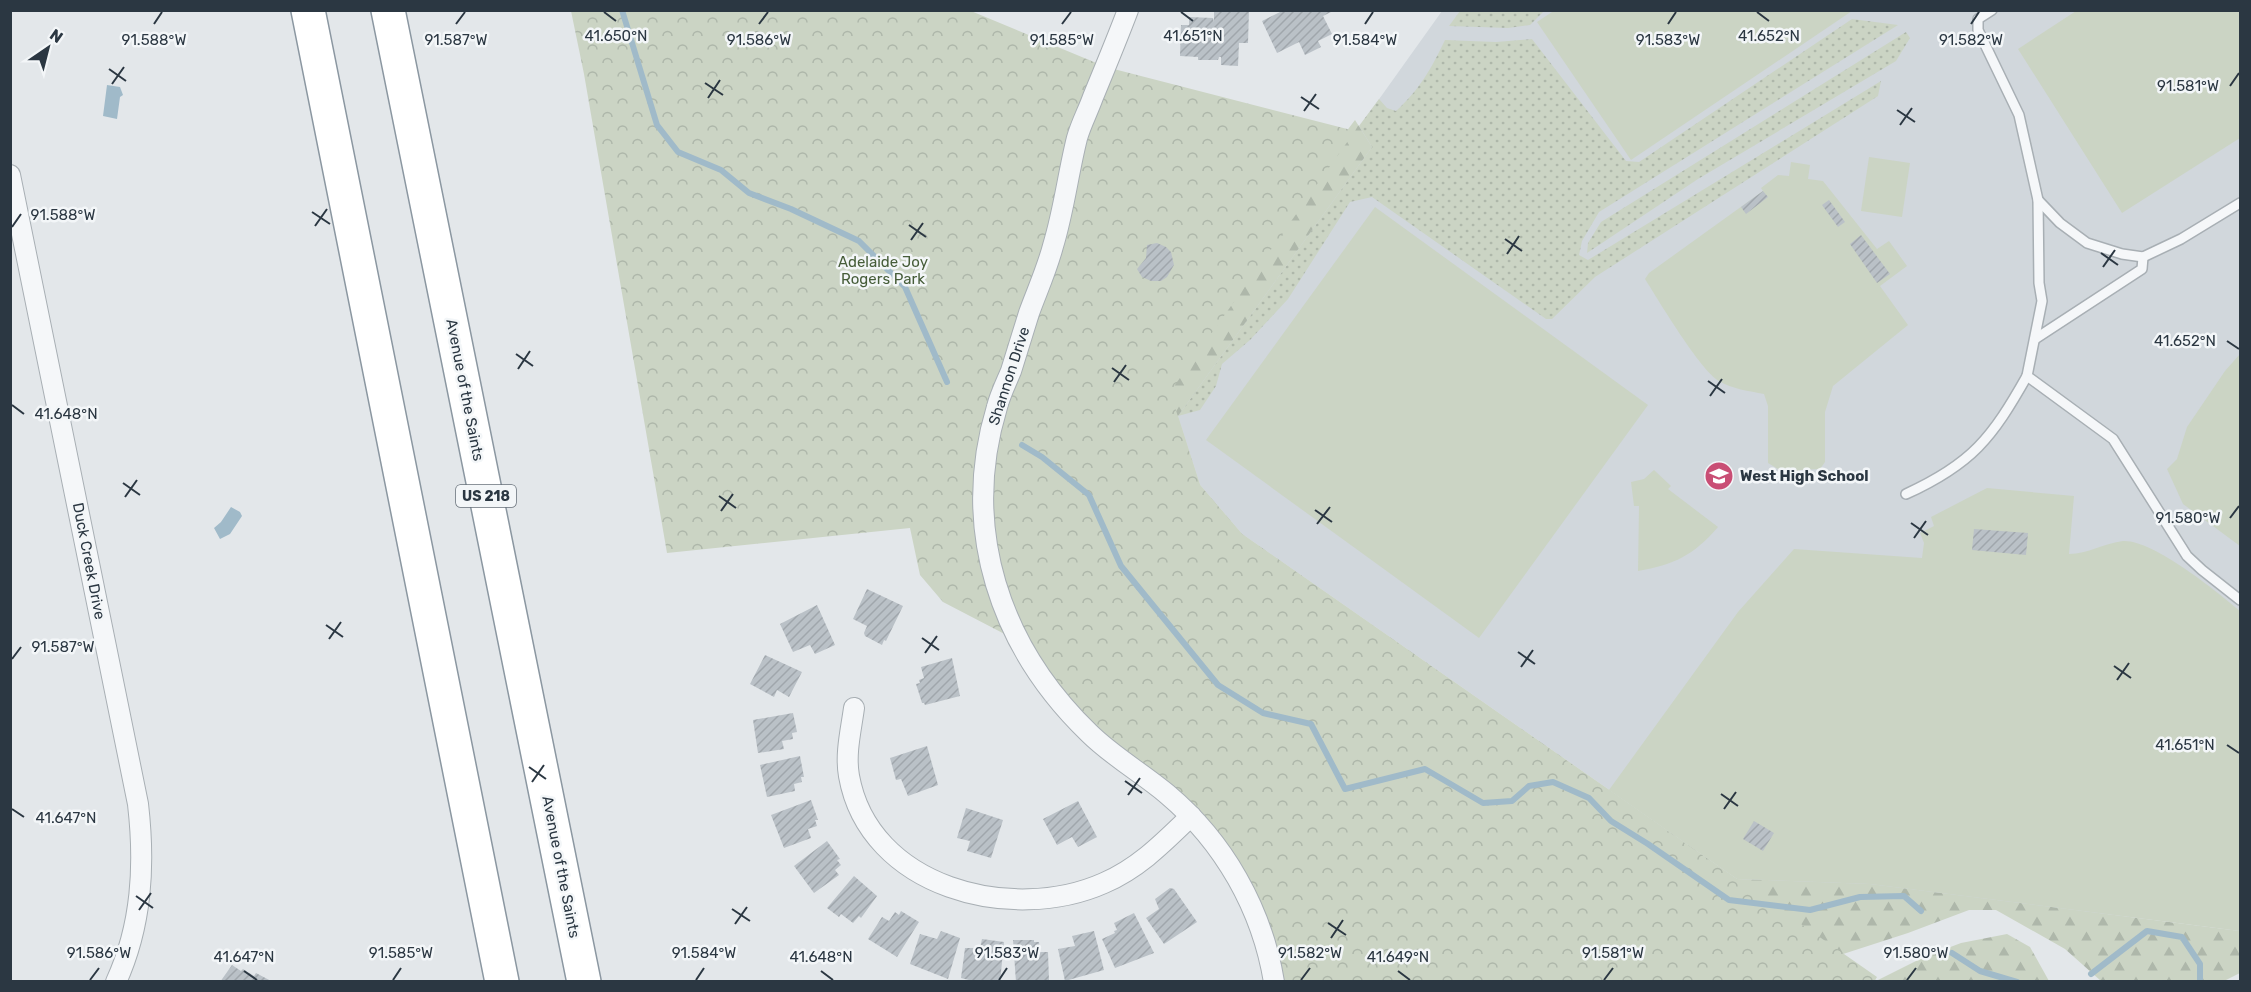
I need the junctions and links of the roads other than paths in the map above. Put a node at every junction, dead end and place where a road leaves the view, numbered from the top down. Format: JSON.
{"nodes":[{"id":1,"x":308,"y":10,"type":"edge"},
{"id":2,"x":388,"y":10,"type":"edge"},
{"id":3,"x":1128,"y":10,"type":"edge"},
{"id":4,"x":1992,"y":10,"type":"edge"},
{"id":5,"x":10,"y":176,"type":"edge"},
{"id":6,"x":2038,"y":200,"type":"junction"},
{"id":7,"x":2241,"y":203,"type":"edge"},
{"id":8,"x":2143,"y":257,"type":"junction"},
{"id":9,"x":2035,"y":339,"type":"junction"},
{"id":10,"x":2027,"y":376,"type":"junction"},
{"id":11,"x":1906,"y":494,"type":"dead end"},
{"id":12,"x":2241,"y":600,"type":"edge"},
{"id":13,"x":854,"y":708,"type":"dead end"},
{"id":14,"x":1191,"y":816,"type":"junction"},
{"id":15,"x":116,"y":981,"type":"edge"},
{"id":16,"x":502,"y":981,"type":"edge"},
{"id":17,"x":584,"y":981,"type":"edge"},
{"id":18,"x":1274,"y":981,"type":"edge"}],
"edges":[{"from":1,"to":16,"type":"highway"},
{"from":2,"to":17,"type":"highway","name":"Avenue of the Saints","number":"US 218"},
{"from":3,"to":14,"type":"street","name":"Shannon Drive"},
{"from":4,"to":6,"type":"lane"},
{"from":5,"to":15,"type":"street","name":"Duck Creek Drive"},
{"from":6,"to":8,"type":"lane"},
{"from":6,"to":9,"type":"lane"},
{"from":7,"to":8,"type":"lane"},
{"from":8,"to":9,"type":"lane"},
{"from":9,"to":10,"type":"lane"},
{"from":10,"to":11,"type":"lane"},
{"from":10,"to":12,"type":"lane"},
{"from":13,"to":14,"type":"street"},
{"from":14,"to":18,"type":"street","name":"Shannon Drive"}]}
